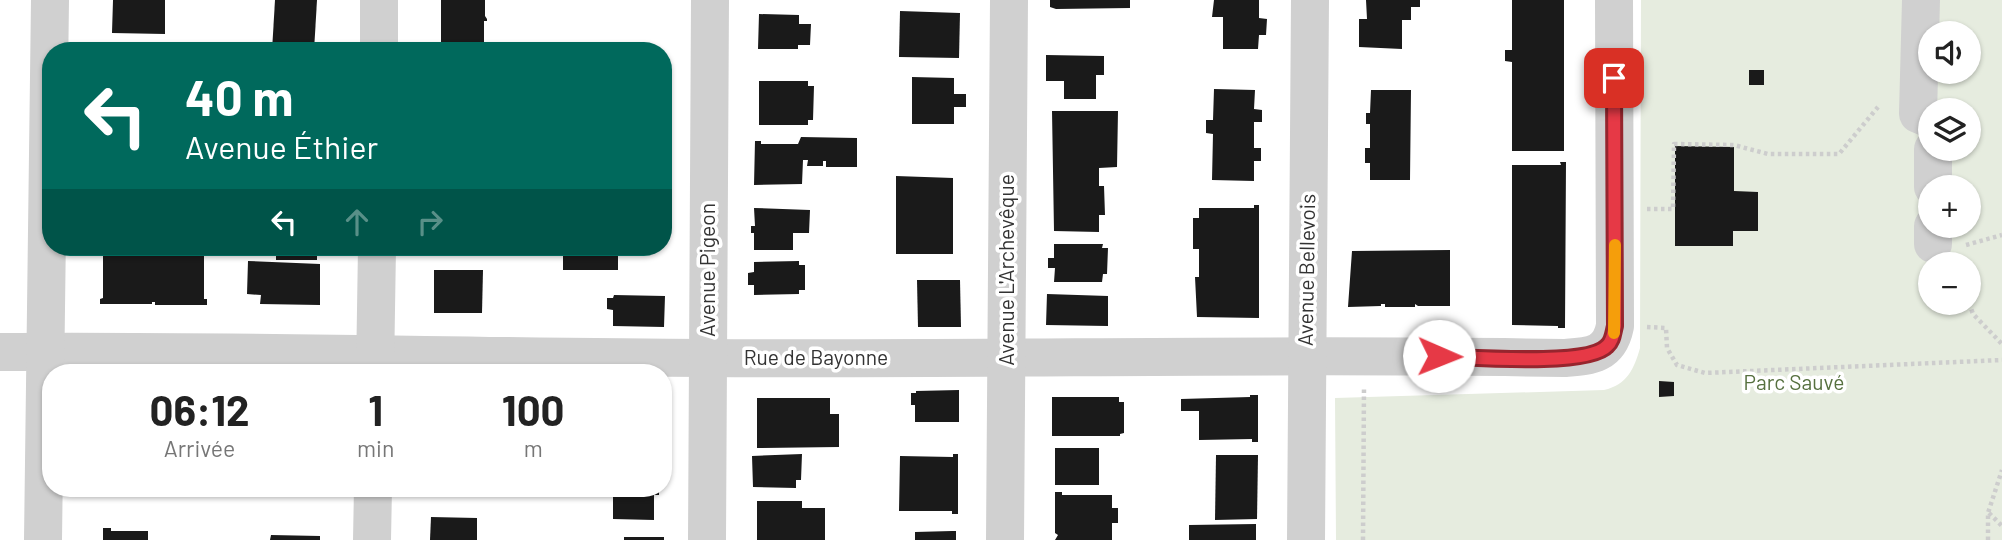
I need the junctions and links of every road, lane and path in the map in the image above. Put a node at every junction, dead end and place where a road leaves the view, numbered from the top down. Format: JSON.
{"nodes":[{"id":1,"x":50,"y":0,"type":"edge"},
{"id":2,"x":379,"y":0,"type":"edge"},
{"id":3,"x":710,"y":0,"type":"edge"},
{"id":4,"x":1009,"y":0,"type":"edge"},
{"id":5,"x":1310,"y":0,"type":"edge"},
{"id":6,"x":1614,"y":0,"type":"edge"},
{"id":7,"x":1921,"y":0,"type":"edge"},
{"id":8,"x":50,"y":42,"type":"edge"},
{"id":9,"x":379,"y":42,"type":"edge"},
{"id":10,"x":1918,"y":98,"type":"edge"},
{"id":11,"x":1878,"y":107,"type":"dead end"},
{"id":12,"x":1615,"y":209,"type":"junction"},
{"id":13,"x":2002,"y":235,"type":"edge"},
{"id":14,"x":1941,"y":239,"type":"edge"},
{"id":15,"x":47,"y":256,"type":"edge"},
{"id":16,"x":377,"y":256,"type":"edge"},
{"id":17,"x":1974,"y":315,"type":"edge"},
{"id":18,"x":1615,"y":326,"type":"junction"},
{"id":19,"x":2002,"y":344,"type":"edge"},
{"id":20,"x":0,"y":352,"type":"edge"},
{"id":21,"x":46,"y":352,"type":"junction"},
{"id":22,"x":1364,"y":355,"type":"junction"},
{"id":23,"x":1307,"y":356,"type":"junction"},
{"id":24,"x":708,"y":358,"type":"junction"},
{"id":25,"x":1007,"y":359,"type":"junction"},
{"id":26,"x":2002,"y":360,"type":"edge"},
{"id":27,"x":46,"y":364,"type":"edge"},
{"id":28,"x":375,"y":364,"type":"edge"},
{"id":29,"x":2002,"y":470,"type":"edge"},
{"id":30,"x":44,"y":497,"type":"edge"},
{"id":31,"x":373,"y":497,"type":"edge"},
{"id":32,"x":1988,"y":513,"type":"junction"},
{"id":33,"x":2002,"y":526,"type":"edge"},
{"id":34,"x":43,"y":540,"type":"edge"},
{"id":35,"x":372,"y":540,"type":"edge"},
{"id":36,"x":707,"y":540,"type":"edge"},
{"id":37,"x":1005,"y":540,"type":"edge"},
{"id":38,"x":1306,"y":540,"type":"edge"},
{"id":39,"x":1363,"y":540,"type":"edge"},
{"id":40,"x":1988,"y":540,"type":"edge"}],
"edges":[{"from":1,"to":8,"type":"street"},
{"from":2,"to":9,"type":"street"},
{"from":3,"to":24,"type":"street","name":"Avenue Pigeon"},
{"from":4,"to":25,"type":"street","name":"Avenue L'Archevêque"},
{"from":5,"to":23,"type":"street","name":"Avenue Bellevois"},
{"from":6,"to":12,"type":"street"},
{"from":7,"to":10,"type":"street"},
{"from":11,"to":12,"type":"path"},
{"from":12,"to":18,"type":"street"},
{"from":13,"to":14,"type":"path"},
{"from":15,"to":21,"type":"street"},
{"from":16,"to":28,"type":"street"},
{"from":17,"to":19,"type":"path"},
{"from":18,"to":22,"type":"street","name":"Rue de Bayonne"},
{"from":18,"to":26,"type":"path"},
{"from":20,"to":21,"type":"street","name":"Rue de Bayonne"},
{"from":21,"to":27,"type":"street"},
{"from":21,"to":28,"type":"street","name":"Rue de Bayonne"},
{"from":22,"to":23,"type":"street","name":"Rue de Bayonne"},
{"from":22,"to":39,"type":"path"},
{"from":23,"to":25,"type":"street","name":"Rue de Bayonne"},
{"from":23,"to":38,"type":"street","name":"Avenue Bellevois"},
{"from":24,"to":25,"type":"street","name":"Rue de Bayonne"},
{"from":24,"to":28,"type":"street","name":"Rue de Bayonne"},
{"from":24,"to":36,"type":"street","name":"Avenue Pigeon"},
{"from":25,"to":37,"type":"street","name":"Avenue L'Archevêque"},
{"from":29,"to":32,"type":"path"},
{"from":30,"to":34,"type":"street"},
{"from":31,"to":35,"type":"street"},
{"from":32,"to":33,"type":"path"},
{"from":32,"to":40,"type":"path"}]}
